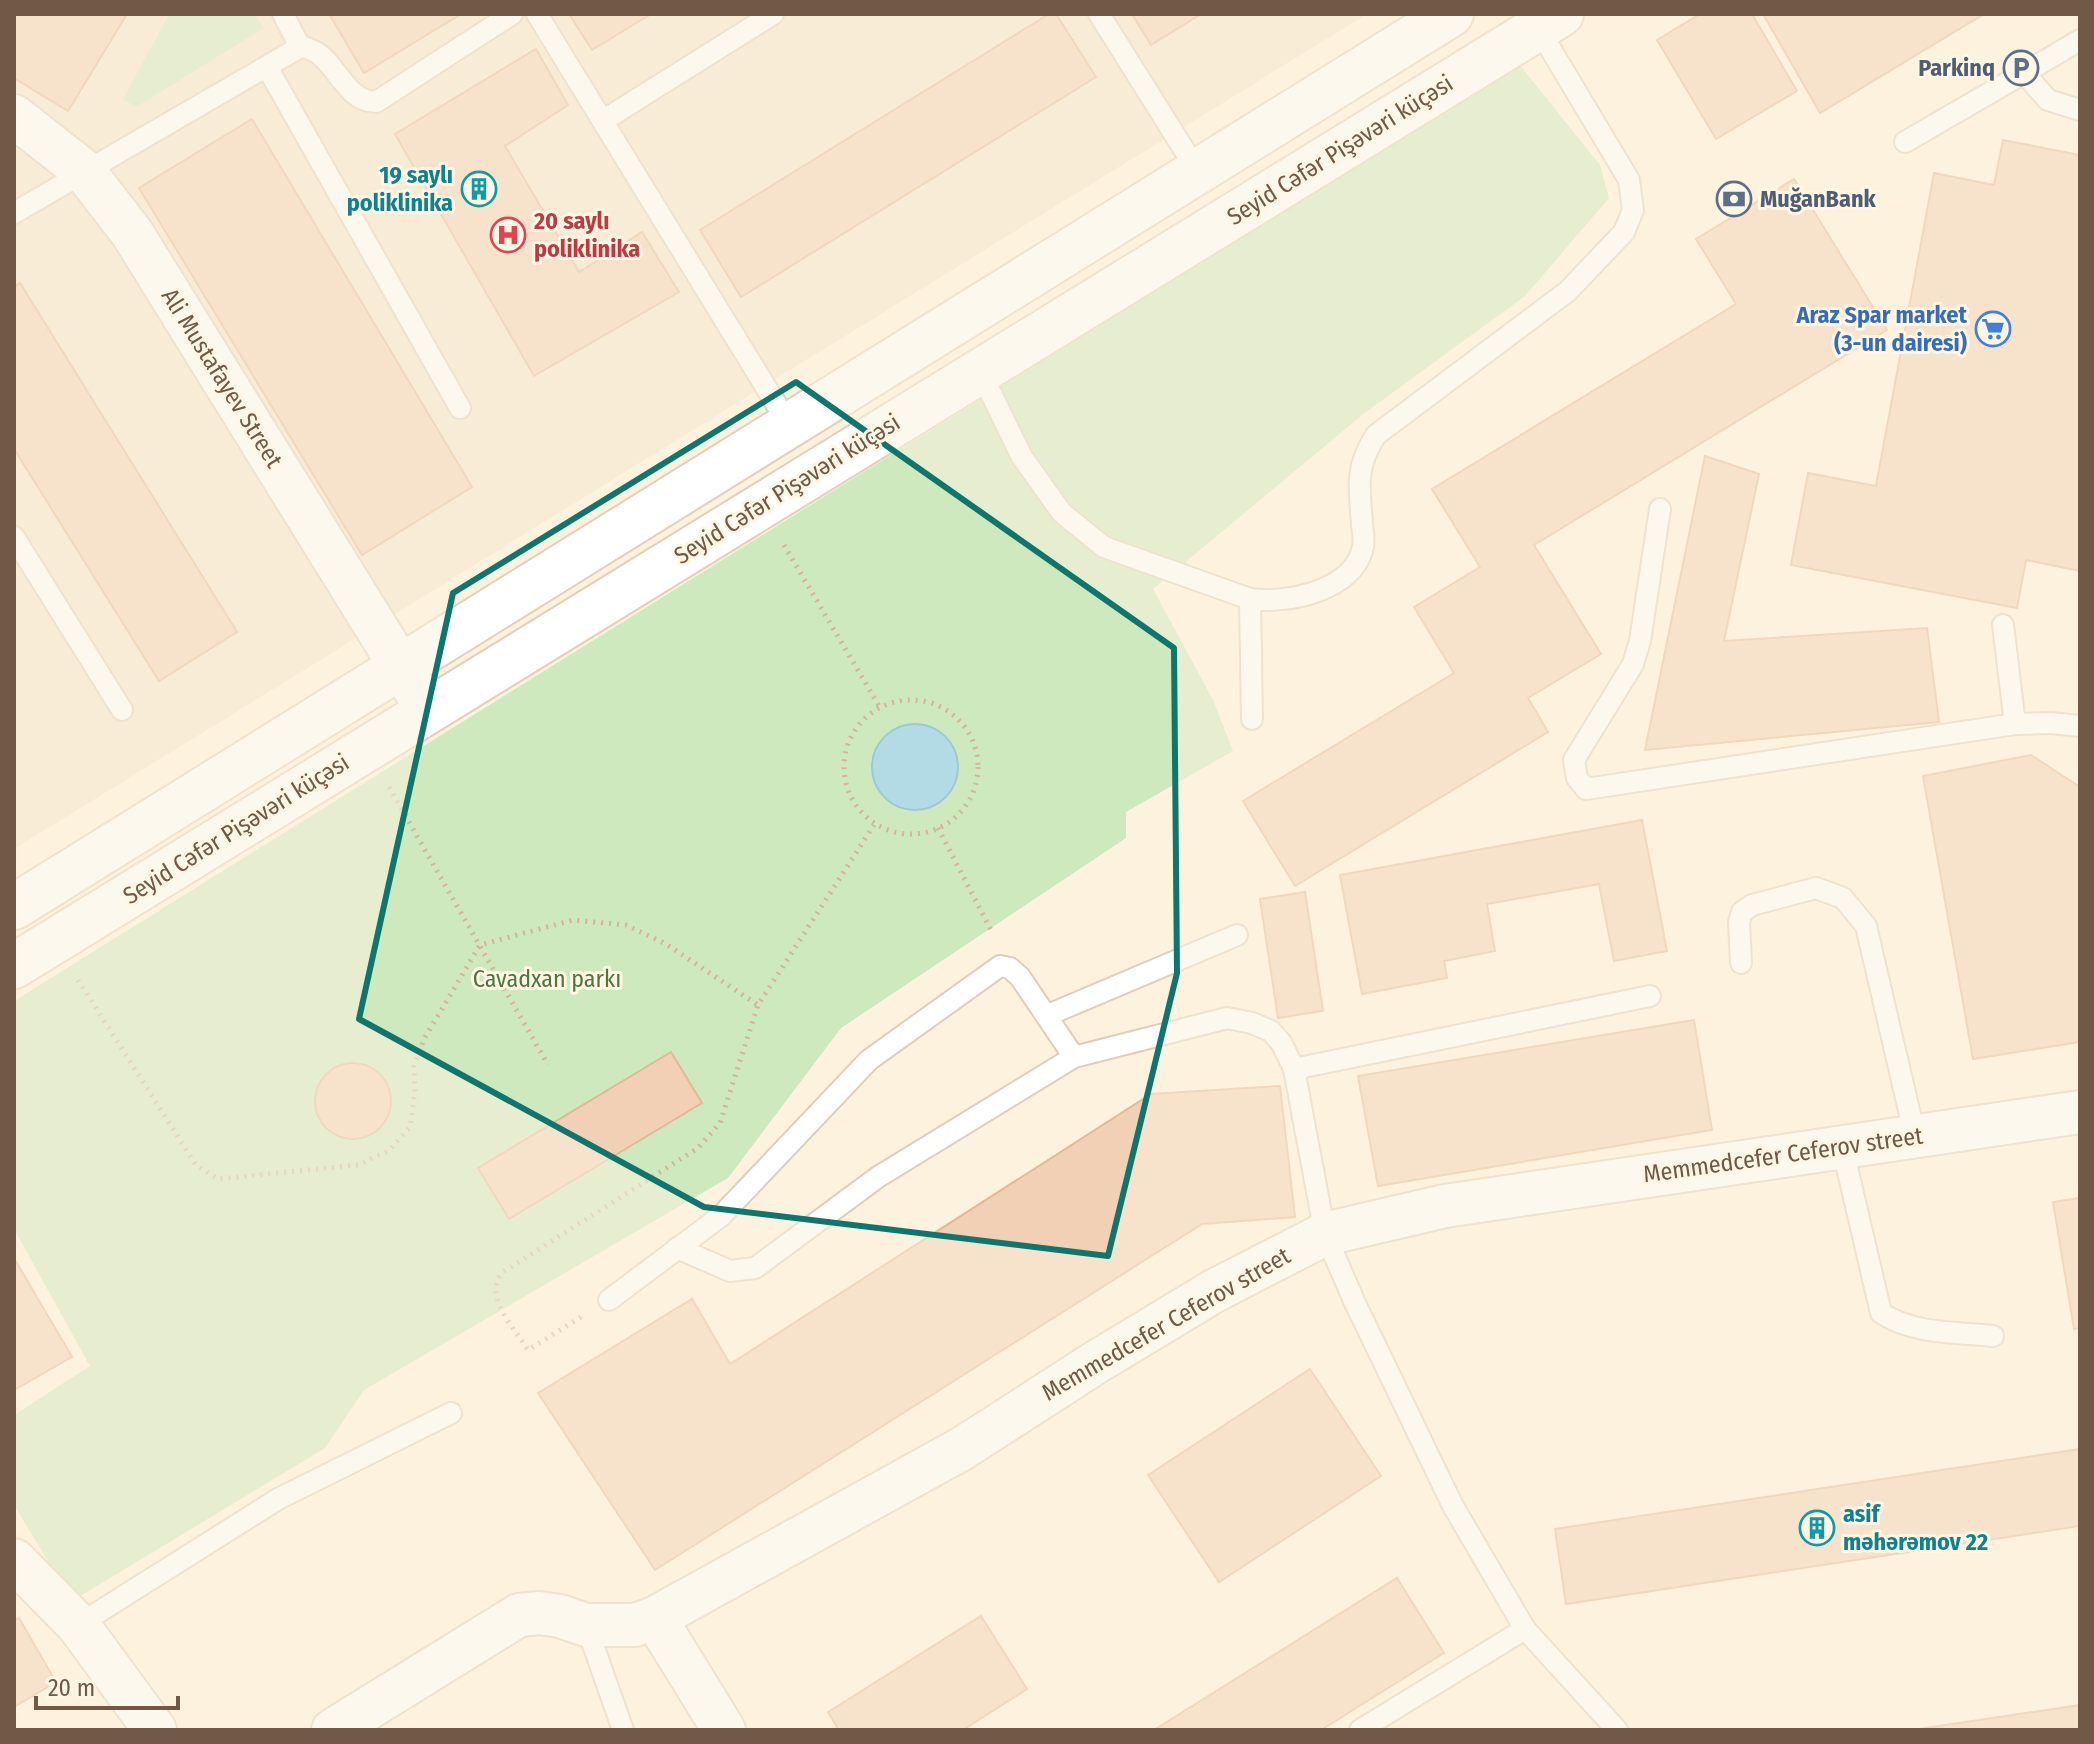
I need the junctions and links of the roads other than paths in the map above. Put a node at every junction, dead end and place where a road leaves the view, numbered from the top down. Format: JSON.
{"nodes":[{"id":1,"x":283,"y":14,"type":"edge"},
{"id":2,"x":512,"y":14,"type":"edge"},
{"id":3,"x":537,"y":14,"type":"edge"},
{"id":4,"x":773,"y":14,"type":"edge"},
{"id":5,"x":1099,"y":14,"type":"edge"},
{"id":6,"x":1451,"y":14,"type":"edge"},
{"id":7,"x":1550,"y":21,"type":"edge"},
{"id":8,"x":2080,"y":40,"type":"edge"},
{"id":9,"x":300,"y":47,"type":"junction"},
{"id":10,"x":267,"y":67,"type":"junction"},
{"id":11,"x":2024,"y":73,"type":"junction"},
{"id":12,"x":2080,"y":110,"type":"edge"},
{"id":13,"x":14,"y":116,"type":"edge"},
{"id":14,"x":604,"y":120,"type":"junction"},
{"id":15,"x":1266,"y":131,"type":"junction"},
{"id":16,"x":1905,"y":142,"type":"dead end"},
{"id":17,"x":84,"y":171,"type":"junction"},
{"id":18,"x":1198,"y":172,"type":"junction"},
{"id":19,"x":1296,"y":177,"type":"junction"},
{"id":20,"x":14,"y":213,"type":"edge"},
{"id":21,"x":980,"y":371,"type":"junction"},
{"id":22,"x":460,"y":408,"type":"dead end"},
{"id":23,"x":789,"y":425,"type":"junction"},
{"id":24,"x":1660,"y":509,"type":"dead end"},
{"id":25,"x":14,"y":537,"type":"edge"},
{"id":26,"x":1250,"y":599,"type":"junction"},
{"id":27,"x":2003,"y":625,"type":"dead end"},
{"id":28,"x":401,"y":666,"type":"junction"},
{"id":29,"x":122,"y":710,"type":"dead end"},
{"id":30,"x":428,"y":711,"type":"junction"},
{"id":31,"x":1252,"y":719,"type":"dead end"},
{"id":32,"x":2015,"y":724,"type":"junction"},
{"id":33,"x":2080,"y":726,"type":"edge"},
{"id":34,"x":14,"y":907,"type":"edge"},
{"id":35,"x":1237,"y":935,"type":"dead end"},
{"id":36,"x":1741,"y":963,"type":"dead end"},
{"id":37,"x":14,"y":966,"type":"edge"},
{"id":38,"x":1650,"y":996,"type":"dead end"},
{"id":39,"x":1048,"y":1015,"type":"junction"},
{"id":40,"x":1074,"y":1057,"type":"junction"},
{"id":41,"x":1294,"y":1069,"type":"junction"},
{"id":42,"x":2080,"y":1112,"type":"edge"},
{"id":43,"x":1915,"y":1136,"type":"junction"},
{"id":44,"x":1842,"y":1146,"type":"junction"},
{"id":45,"x":1325,"y":1234,"type":"junction"},
{"id":46,"x":677,"y":1248,"type":"junction"},
{"id":47,"x":609,"y":1300,"type":"road end"},
{"id":48,"x":1993,"y":1336,"type":"dead end"},
{"id":49,"x":451,"y":1413,"type":"dead end"},
{"id":50,"x":14,"y":1560,"type":"edge"},
{"id":51,"x":655,"y":1618,"type":"junction"},
{"id":52,"x":78,"y":1625,"type":"junction"},
{"id":53,"x":586,"y":1625,"type":"junction"},
{"id":54,"x":1525,"y":1629,"type":"junction"},
{"id":55,"x":155,"y":1730,"type":"edge"},
{"id":56,"x":333,"y":1730,"type":"edge"},
{"id":57,"x":623,"y":1730,"type":"edge"},
{"id":58,"x":724,"y":1730,"type":"edge"},
{"id":59,"x":1360,"y":1730,"type":"edge"},
{"id":60,"x":1617,"y":1730,"type":"edge"}],
"edges":[{"from":1,"to":9,"type":"lane"},
{"from":2,"to":9,"type":"lane"},
{"from":3,"to":14,"type":"lane"},
{"from":4,"to":14,"type":"lane"},
{"from":5,"to":18,"type":"lane"},
{"from":6,"to":15,"type":"street"},
{"from":7,"to":19,"type":"street","name":"Seyid Cəfər Pişəvəri küçəsi"},
{"from":7,"to":26,"type":"lane"},
{"from":8,"to":11,"type":"lane"},
{"from":9,"to":10,"type":"lane"},
{"from":10,"to":17,"type":"lane"},
{"from":10,"to":22,"type":"lane"},
{"from":11,"to":12,"type":"lane"},
{"from":11,"to":16,"type":"lane"},
{"from":13,"to":17,"type":"street","name":"Ali Mustafayev Street"},
{"from":14,"to":23,"type":"lane"},
{"from":15,"to":18,"type":"street"},
{"from":15,"to":19,"type":"street"},
{"from":17,"to":20,"type":"lane"},
{"from":17,"to":28,"type":"street","name":"Ali Mustafayev Street"},
{"from":18,"to":23,"type":"street"},
{"from":19,"to":21,"type":"street","name":"Seyid Cəfər Pişəvəri küçəsi"},
{"from":21,"to":26,"type":"lane"},
{"from":21,"to":30,"type":"street","name":"Seyid Cəfər Pişəvəri küçəsi"},
{"from":23,"to":28,"type":"street"},
{"from":24,"to":32,"type":"lane"},
{"from":25,"to":29,"type":"lane"},
{"from":26,"to":31,"type":"lane"},
{"from":27,"to":32,"type":"lane"},
{"from":28,"to":30,"type":"street","name":"Ali Mustafayev Street"},
{"from":28,"to":34,"type":"street"},
{"from":30,"to":37,"type":"street","name":"Seyid Cəfər Pişəvəri küçəsi"},
{"from":32,"to":33,"type":"lane"},
{"from":35,"to":39,"type":"lane"},
{"from":36,"to":43,"type":"lane"},
{"from":38,"to":41,"type":"lane"},
{"from":39,"to":40,"type":"lane"},
{"from":39,"to":46,"type":"lane"},
{"from":40,"to":41,"type":"lane"},
{"from":40,"to":46,"type":"lane"},
{"from":41,"to":45,"type":"lane"},
{"from":42,"to":43,"type":"street","name":"Memmedcefer Cefеrov street"},
{"from":43,"to":44,"type":"street","name":"Memmedcefer Cefеrov street"},
{"from":44,"to":45,"type":"street","name":"Memmedcefer Cefеrov street"},
{"from":44,"to":48,"type":"lane"},
{"from":45,"to":51,"type":"street","name":"Memmedcefer Cefеrov street"},
{"from":45,"to":54,"type":"lane"},
{"from":46,"to":47,"type":"lane"},
{"from":49,"to":52,"type":"lane"},
{"from":50,"to":52,"type":"street"},
{"from":51,"to":53,"type":"street","name":"Memmedcefer Cefеrov street"},
{"from":51,"to":58,"type":"street"},
{"from":52,"to":55,"type":"street"},
{"from":53,"to":56,"type":"street","name":"Memmedcefer Cefеrov street"},
{"from":53,"to":57,"type":"lane"},
{"from":54,"to":59,"type":"lane"},
{"from":54,"to":60,"type":"lane"}]}
